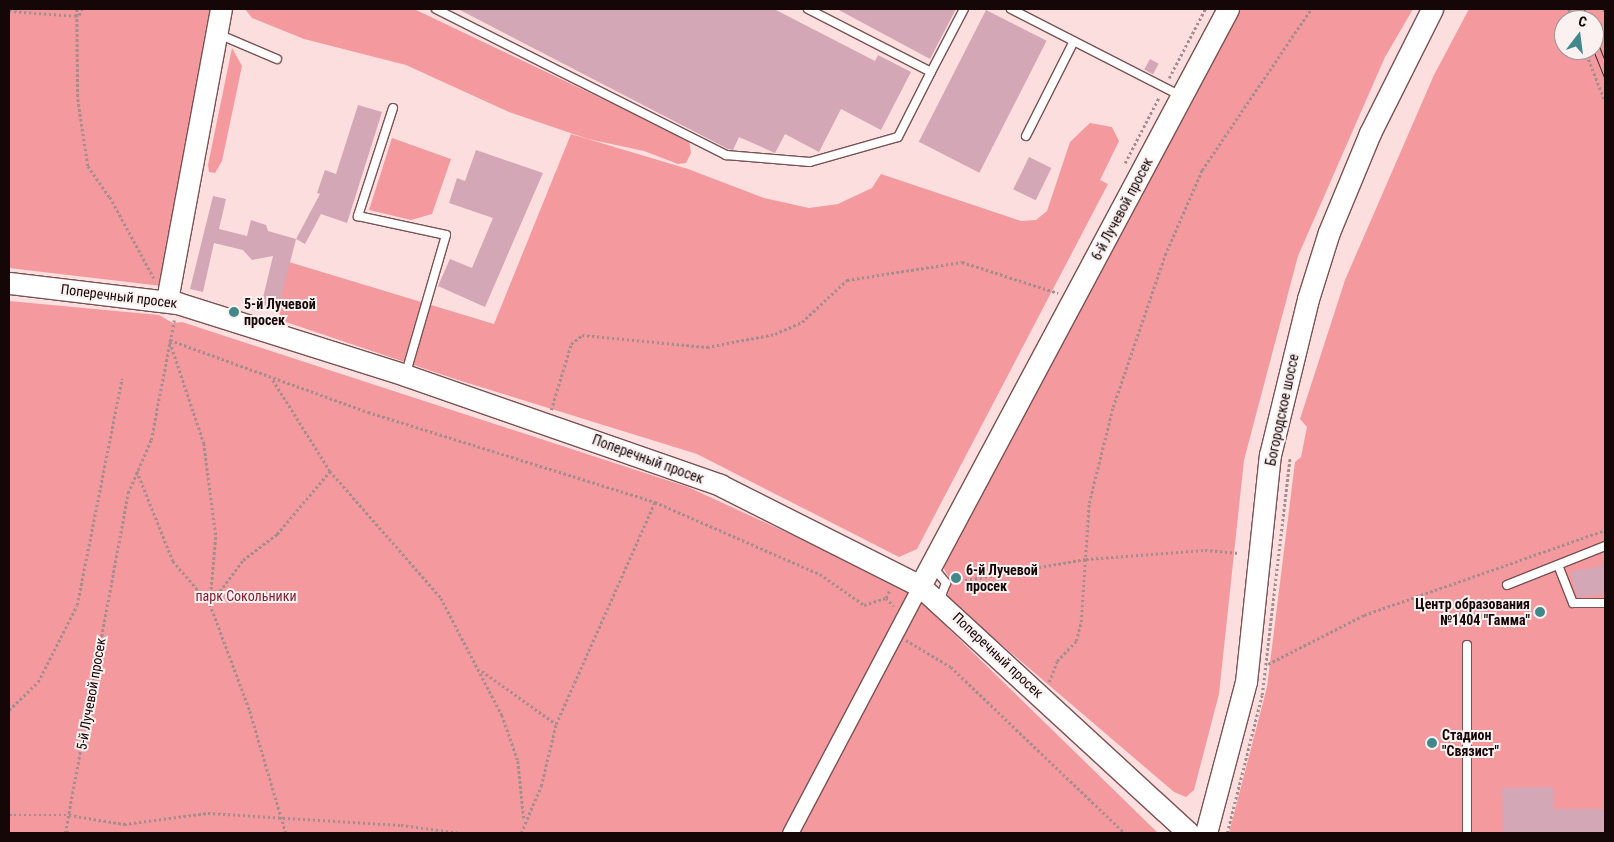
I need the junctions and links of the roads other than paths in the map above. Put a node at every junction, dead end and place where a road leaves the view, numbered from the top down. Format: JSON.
{"nodes":[{"id":1,"x":221,"y":9,"type":"edge"},
{"id":2,"x":436,"y":9,"type":"edge"},
{"id":3,"x":808,"y":9,"type":"edge"},
{"id":4,"x":964,"y":9,"type":"edge"},
{"id":5,"x":1011,"y":9,"type":"edge"},
{"id":6,"x":1228,"y":9,"type":"edge"},
{"id":7,"x":1432,"y":9,"type":"edge"},
{"id":8,"x":216,"y":34,"type":"junction"},
{"id":9,"x":1074,"y":40,"type":"junction"},
{"id":10,"x":277,"y":59,"type":"dead end"},
{"id":11,"x":931,"y":72,"type":"junction"},
{"id":12,"x":1182,"y":97,"type":"junction"},
{"id":13,"x":393,"y":108,"type":"dead end"},
{"id":14,"x":1026,"y":136,"type":"dead end"},
{"id":15,"x":9,"y":283,"type":"edge"},
{"id":16,"x":163,"y":294,"type":"junction"},
{"id":17,"x":405,"y":375,"type":"junction"},
{"id":18,"x":1605,"y":546,"type":"edge"},
{"id":19,"x":1558,"y":565,"type":"junction"},
{"id":20,"x":931,"y":566,"type":"junction"},
{"id":21,"x":1507,"y":585,"type":"dead end"},
{"id":22,"x":920,"y":586,"type":"junction"},
{"id":23,"x":939,"y":600,"type":"junction"},
{"id":24,"x":1605,"y":603,"type":"edge"},
{"id":25,"x":1467,"y":646,"type":"dead end"},
{"id":26,"x":790,"y":833,"type":"edge"},
{"id":27,"x":1189,"y":833,"type":"edge"},
{"id":28,"x":1206,"y":833,"type":"edge"},
{"id":29,"x":1468,"y":833,"type":"edge"}],
"edges":[{"from":1,"to":8,"type":"street"},
{"from":2,"to":11,"type":"lane"},
{"from":3,"to":11,"type":"lane"},
{"from":4,"to":11,"type":"lane"},
{"from":5,"to":9,"type":"lane"},
{"from":6,"to":12,"type":"street","name":"6-й Лучевой просек"},
{"from":7,"to":28,"type":"street","name":"Богородское шоссе"},
{"from":8,"to":10,"type":"lane"},
{"from":8,"to":16,"type":"street"},
{"from":9,"to":12,"type":"lane"},
{"from":9,"to":14,"type":"lane"},
{"from":12,"to":20,"type":"street","name":"6-й Лучевой просек"},
{"from":13,"to":17,"type":"lane"},
{"from":15,"to":16,"type":"street","name":"Поперечный просек"},
{"from":16,"to":17,"type":"street","name":"Поперечный просек"},
{"from":17,"to":22,"type":"street","name":"Поперечный просек"},
{"from":18,"to":19,"type":"lane"},
{"from":19,"to":21,"type":"lane"},
{"from":19,"to":24,"type":"lane"},
{"from":20,"to":22,"type":"street","name":"6-й Лучевой просек"},
{"from":20,"to":23,"type":"lane"},
{"from":22,"to":23,"type":"street","name":"Поперечный просек"},
{"from":22,"to":26,"type":"street","name":"6-й Лучевой просек"},
{"from":23,"to":27,"type":"street","name":"Поперечный просек"},
{"from":25,"to":29,"type":"lane"}]}
